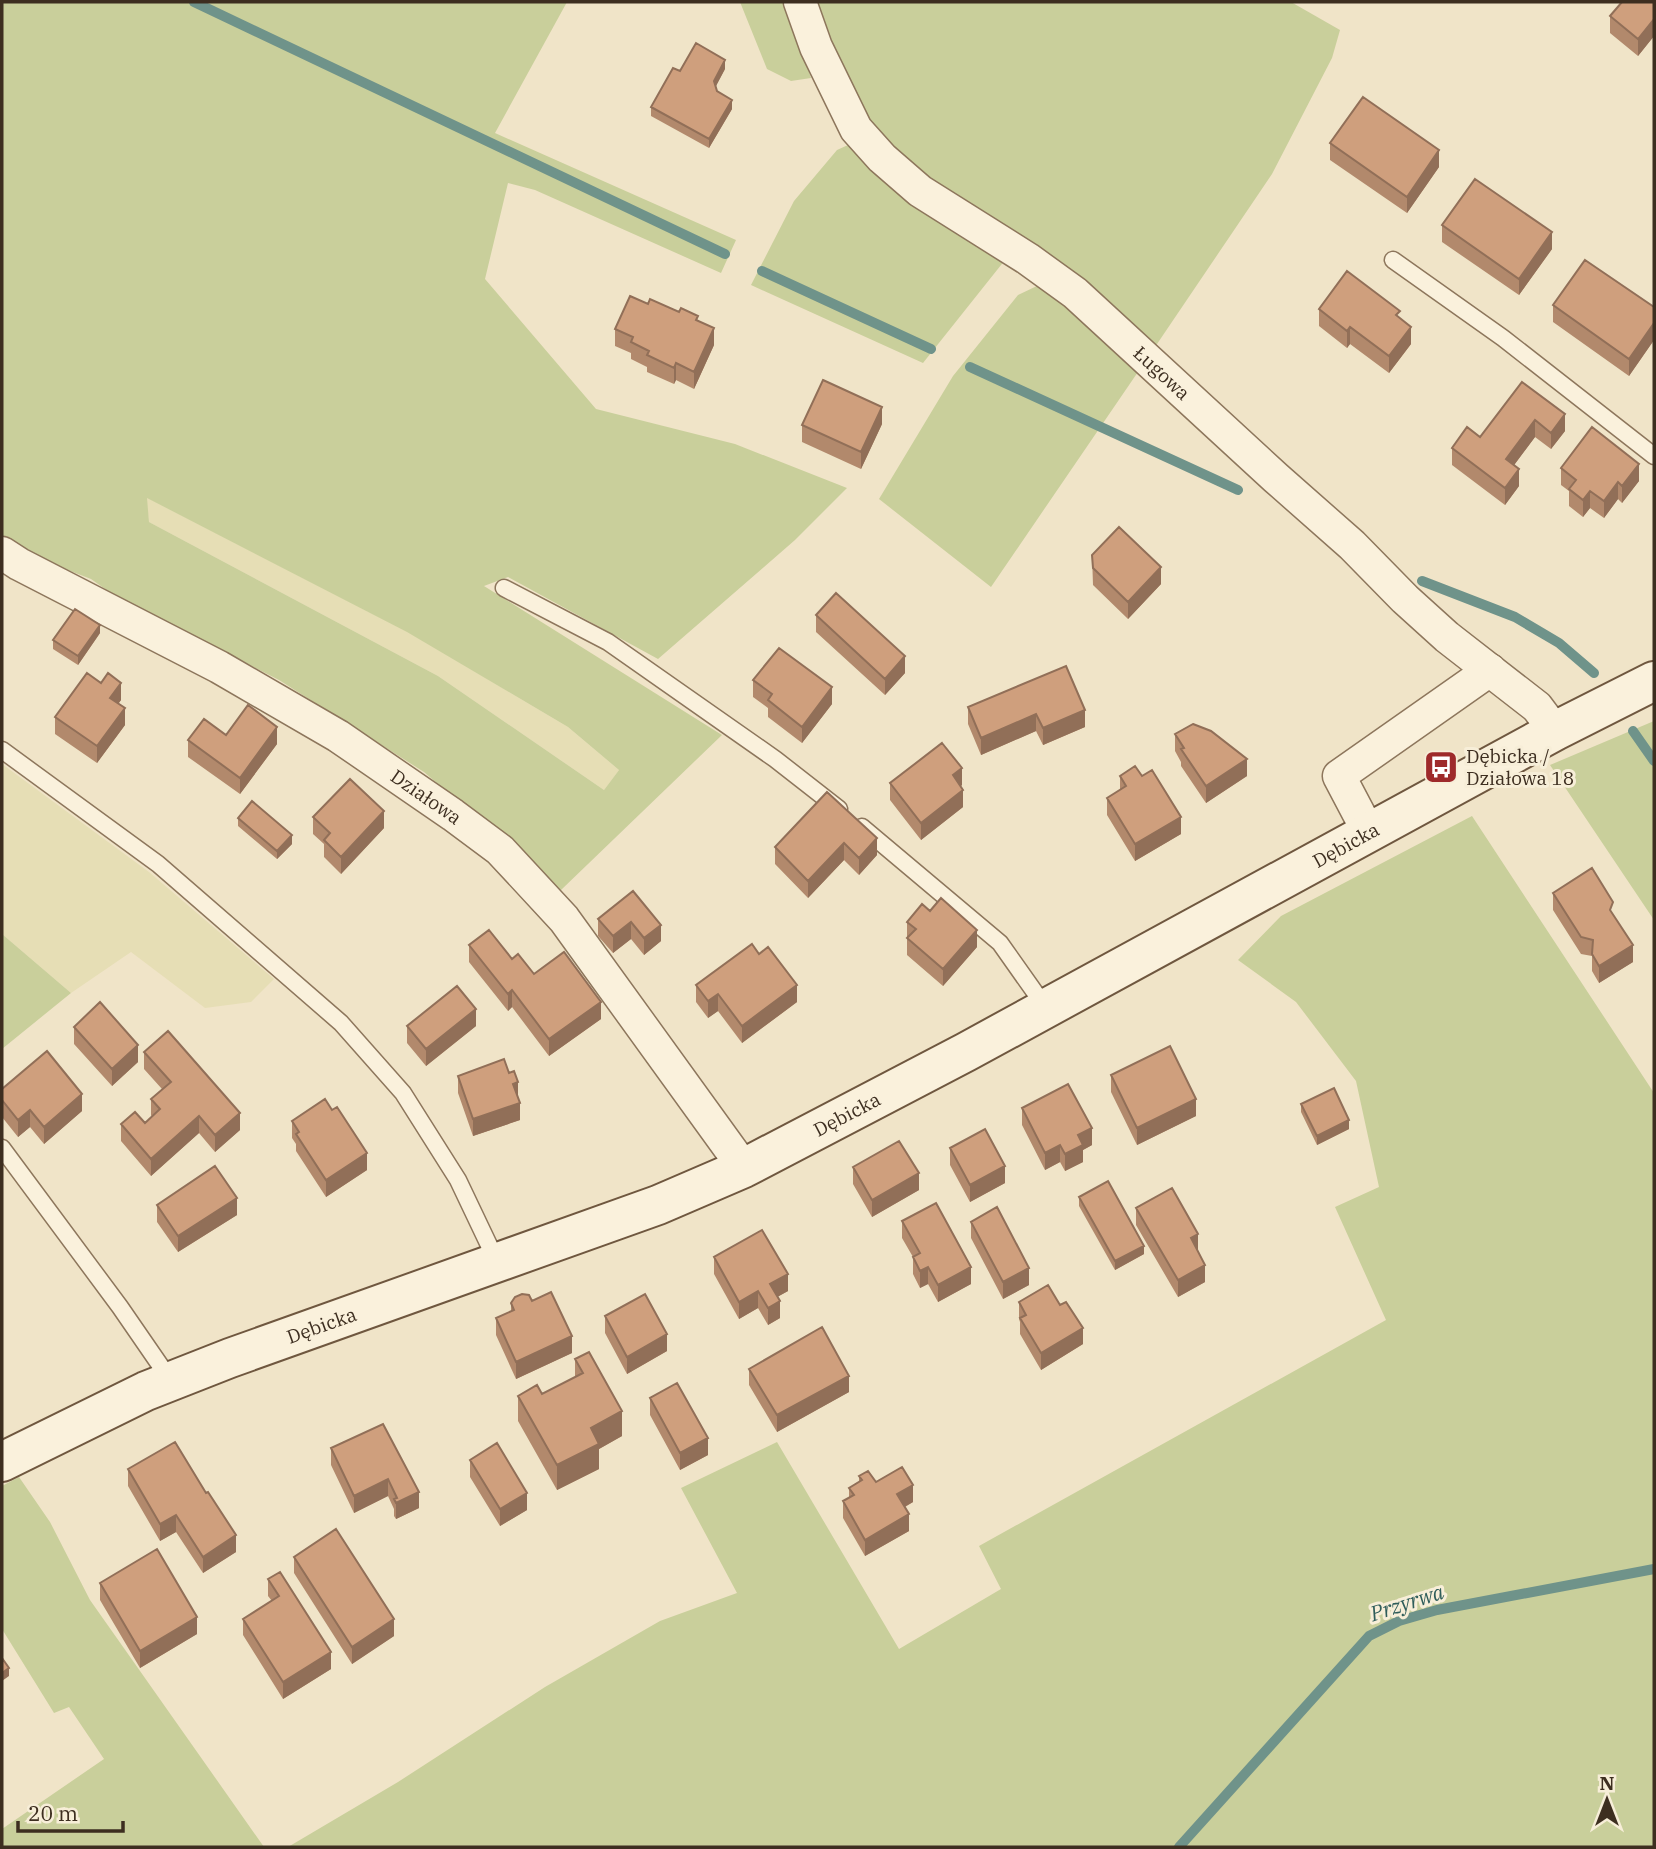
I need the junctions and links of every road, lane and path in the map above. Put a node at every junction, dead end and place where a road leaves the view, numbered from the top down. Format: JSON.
{"nodes":[{"id":1,"x":800,"y":2,"type":"edge"},
{"id":2,"x":1394,"y":260,"type":"dead end"},
{"id":3,"x":1654,"y":456,"type":"edge"},
{"id":4,"x":2,"y":553,"type":"edge"},
{"id":5,"x":504,"y":588,"type":"dead end"},
{"id":6,"x":1490,"y":670,"type":"junction"},
{"id":7,"x":1654,"y":681,"type":"edge"},
{"id":8,"x":1555,"y":731,"type":"junction"},
{"id":9,"x":2,"y":750,"type":"edge"},
{"id":10,"x":1368,"y":832,"type":"junction"},
{"id":11,"x":1046,"y":1008,"type":"junction"},
{"id":12,"x":2,"y":1148,"type":"edge"},
{"id":13,"x":744,"y":1168,"type":"junction"},
{"id":14,"x":496,"y":1262,"type":"junction"},
{"id":15,"x":171,"y":1381,"type":"junction"},
{"id":16,"x":2,"y":1462,"type":"edge"}],
"edges":[{"from":1,"to":6,"type":"street","name":"Ługowa"},
{"from":2,"to":3,"type":"lane"},
{"from":4,"to":13,"type":"street","name":"Działowa"},
{"from":5,"to":11,"type":"lane"},
{"from":6,"to":8,"type":"street","name":"Ługowa"},
{"from":6,"to":10,"type":"street"},
{"from":7,"to":8,"type":"street","name":"Dębicka"},
{"from":8,"to":10,"type":"street","name":"Dębicka"},
{"from":9,"to":14,"type":"lane"},
{"from":10,"to":11,"type":"street","name":"Dębicka"},
{"from":11,"to":13,"type":"street","name":"Dębicka"},
{"from":12,"to":15,"type":"lane"},
{"from":13,"to":14,"type":"street","name":"Dębicka"},
{"from":14,"to":15,"type":"street","name":"Dębicka"},
{"from":15,"to":16,"type":"street","name":"Dębicka"}]}
